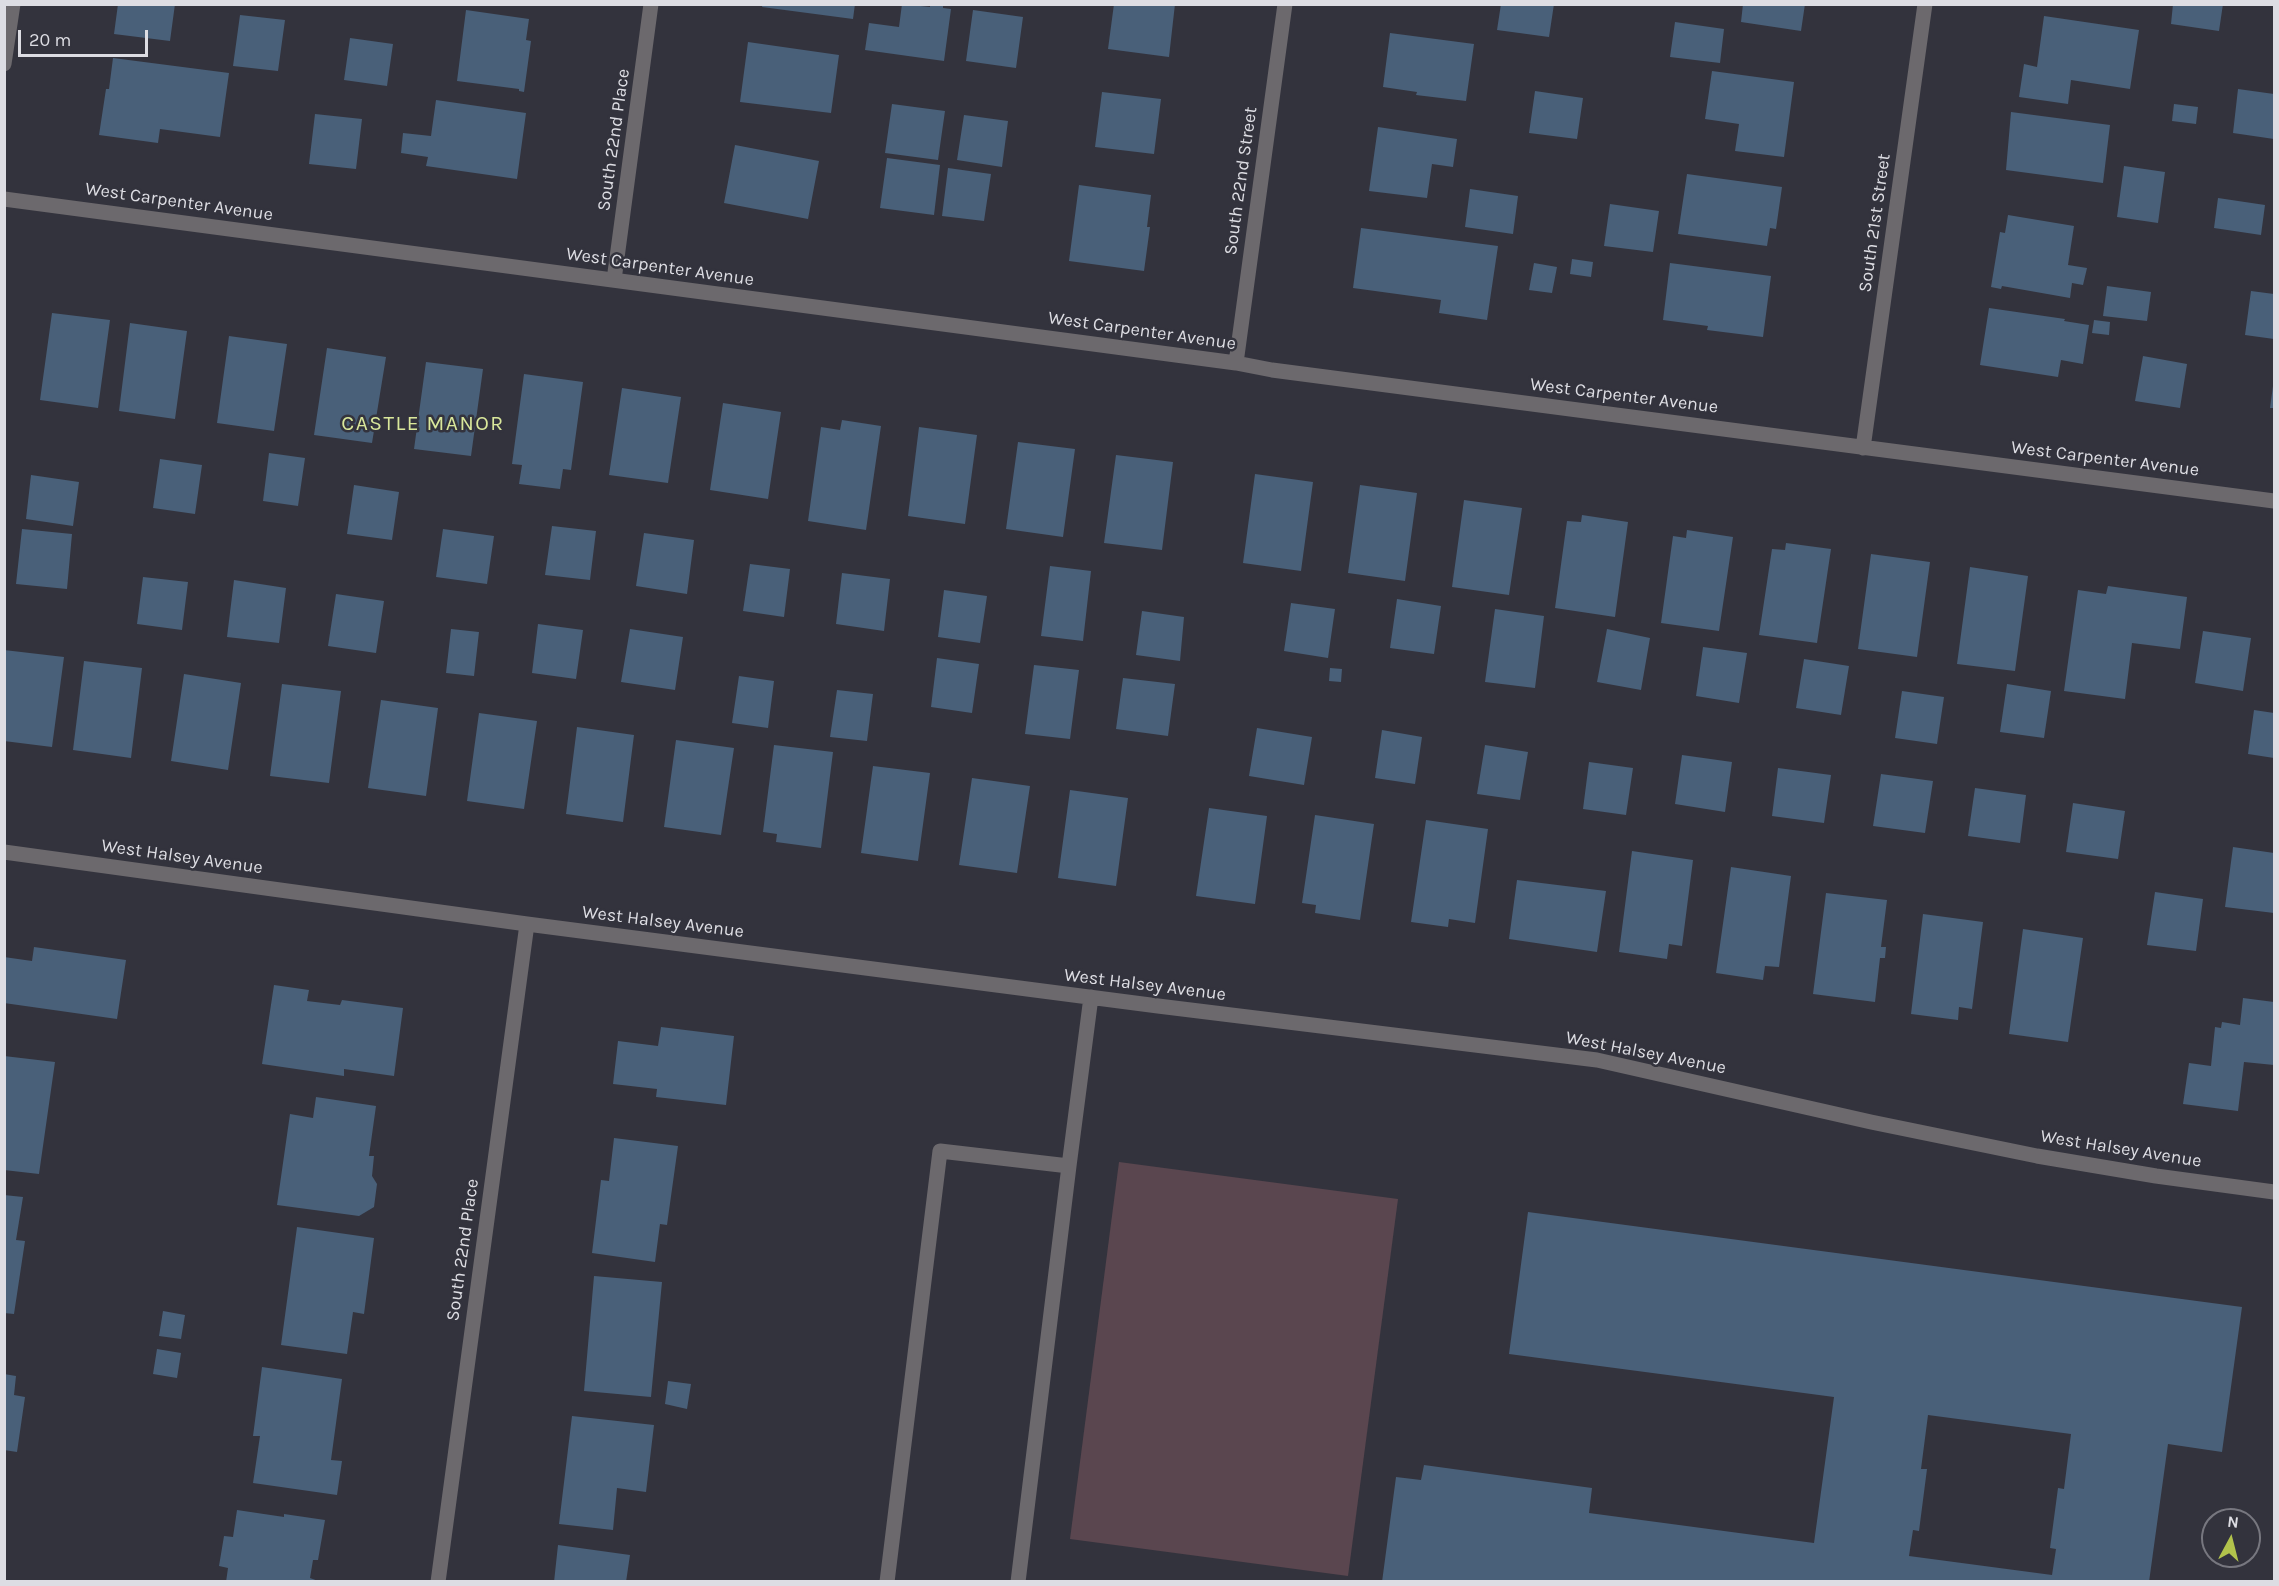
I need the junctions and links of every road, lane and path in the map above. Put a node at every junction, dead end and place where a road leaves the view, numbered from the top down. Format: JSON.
{"nodes":[{"id":1,"x":13,"y":4,"type":"edge"},
{"id":2,"x":651,"y":4,"type":"edge"},
{"id":3,"x":1285,"y":4,"type":"edge"},
{"id":4,"x":1925,"y":4,"type":"edge"},
{"id":5,"x":4,"y":64,"type":"edge"},
{"id":6,"x":4,"y":199,"type":"edge"},
{"id":7,"x":615,"y":280,"type":"junction"},
{"id":8,"x":1236,"y":363,"type":"junction"},
{"id":9,"x":1863,"y":448,"type":"junction"},
{"id":10,"x":2274,"y":501,"type":"edge"},
{"id":11,"x":4,"y":852,"type":"edge"},
{"id":12,"x":527,"y":924,"type":"junction"},
{"id":13,"x":1091,"y":997,"type":"junction"},
{"id":14,"x":1069,"y":1166,"type":"junction"},
{"id":15,"x":2274,"y":1192,"type":"edge"},
{"id":16,"x":438,"y":1581,"type":"edge"},
{"id":17,"x":887,"y":1581,"type":"edge"},
{"id":18,"x":1018,"y":1581,"type":"edge"}],
"edges":[{"from":1,"to":5,"type":"street"},
{"from":2,"to":7,"type":"street","name":"South 22nd Place"},
{"from":3,"to":8,"type":"street","name":"South 22nd Street"},
{"from":4,"to":9,"type":"street","name":"South 21st Street"},
{"from":6,"to":7,"type":"street","name":"West Carpenter Avenue"},
{"from":7,"to":8,"type":"street","name":"West Carpenter Avenue"},
{"from":8,"to":9,"type":"street","name":"West Carpenter Avenue"},
{"from":9,"to":10,"type":"street","name":"West Carpenter Avenue"},
{"from":11,"to":12,"type":"street","name":"West Halsey Avenue"},
{"from":12,"to":13,"type":"street","name":"West Halsey Avenue"},
{"from":12,"to":16,"type":"street","name":"South 22nd Place"},
{"from":13,"to":14,"type":"street"},
{"from":13,"to":15,"type":"street","name":"West Halsey Avenue"},
{"from":14,"to":17,"type":"street"},
{"from":14,"to":18,"type":"street"}]}
